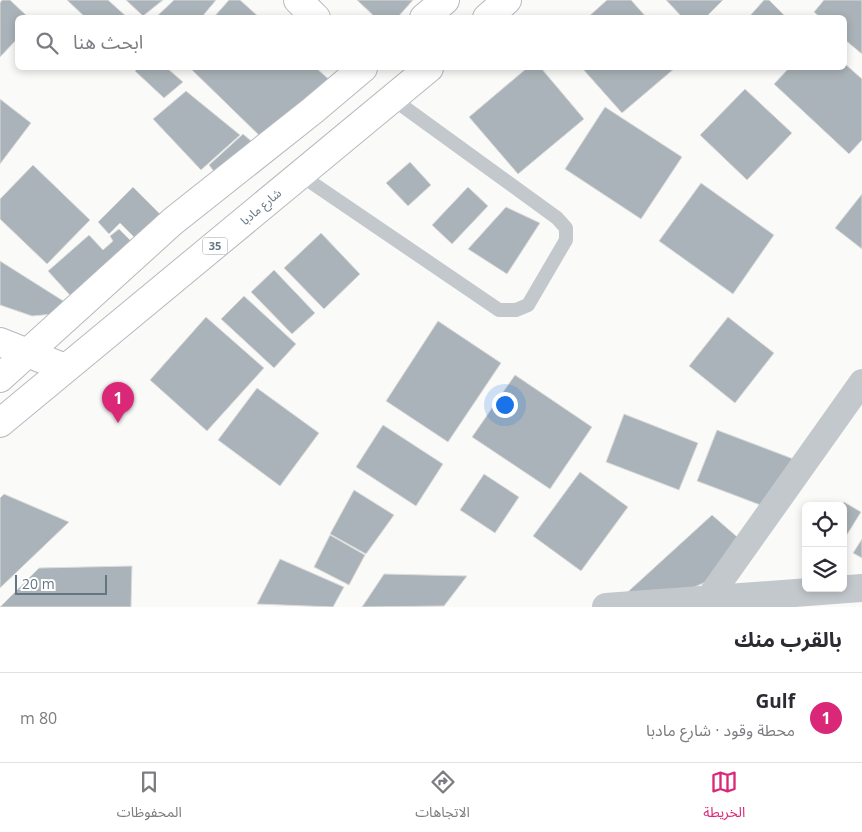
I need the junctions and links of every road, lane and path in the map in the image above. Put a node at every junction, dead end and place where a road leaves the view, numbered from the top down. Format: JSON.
{"nodes":[{"id":1,"x":298,"y":0,"type":"edge"},
{"id":2,"x":445,"y":0,"type":"edge"},
{"id":3,"x":507,"y":0,"type":"edge"},
{"id":4,"x":313,"y":15,"type":"edge"},
{"id":5,"x":428,"y":15,"type":"edge"},
{"id":6,"x":490,"y":15,"type":"edge"},
{"id":7,"x":362,"y":70,"type":"edge"},
{"id":8,"x":366,"y":70,"type":"edge"},
{"id":9,"x":427,"y":70,"type":"edge"},
{"id":10,"x":393,"y":99,"type":"junction"},
{"id":11,"x":299,"y":174,"type":"junction"},
{"id":12,"x":0,"y":342,"type":"edge"},
{"id":13,"x":25,"y":353,"type":"junction"},
{"id":14,"x":65,"y":368,"type":"junction"},
{"id":15,"x":0,"y":378,"type":"edge"},
{"id":16,"x":862,"y":382,"type":"edge"},
{"id":17,"x":0,"y":423,"type":"edge"},
{"id":18,"x":862,"y":588,"type":"edge"},
{"id":19,"x":708,"y":599,"type":"junction"},
{"id":20,"x":606,"y":607,"type":"edge"}],
"edges":[{"from":1,"to":4,"type":"main road"},
{"from":2,"to":5,"type":"main road"},
{"from":3,"to":6,"type":"main road"},
{"from":7,"to":13,"type":"main road"},
{"from":8,"to":10,"type":"main road"},
{"from":9,"to":10,"type":"main road","name":"شارع مادبا","number":"35"},
{"from":10,"to":11,"type":"main road","name":"شارع مادبا","number":"35"},
{"from":10,"to":11,"type":"lane"},
{"from":11,"to":14,"type":"main road","name":"شارع مادبا","number":"35"},
{"from":12,"to":13,"type":"main road"},
{"from":13,"to":14,"type":"main road"},
{"from":13,"to":15,"type":"main road"},
{"from":14,"to":17,"type":"main road","name":"شارع مادبا","number":"35"},
{"from":16,"to":19,"type":"street"},
{"from":18,"to":19,"type":"street"},
{"from":19,"to":20,"type":"street"}]}
